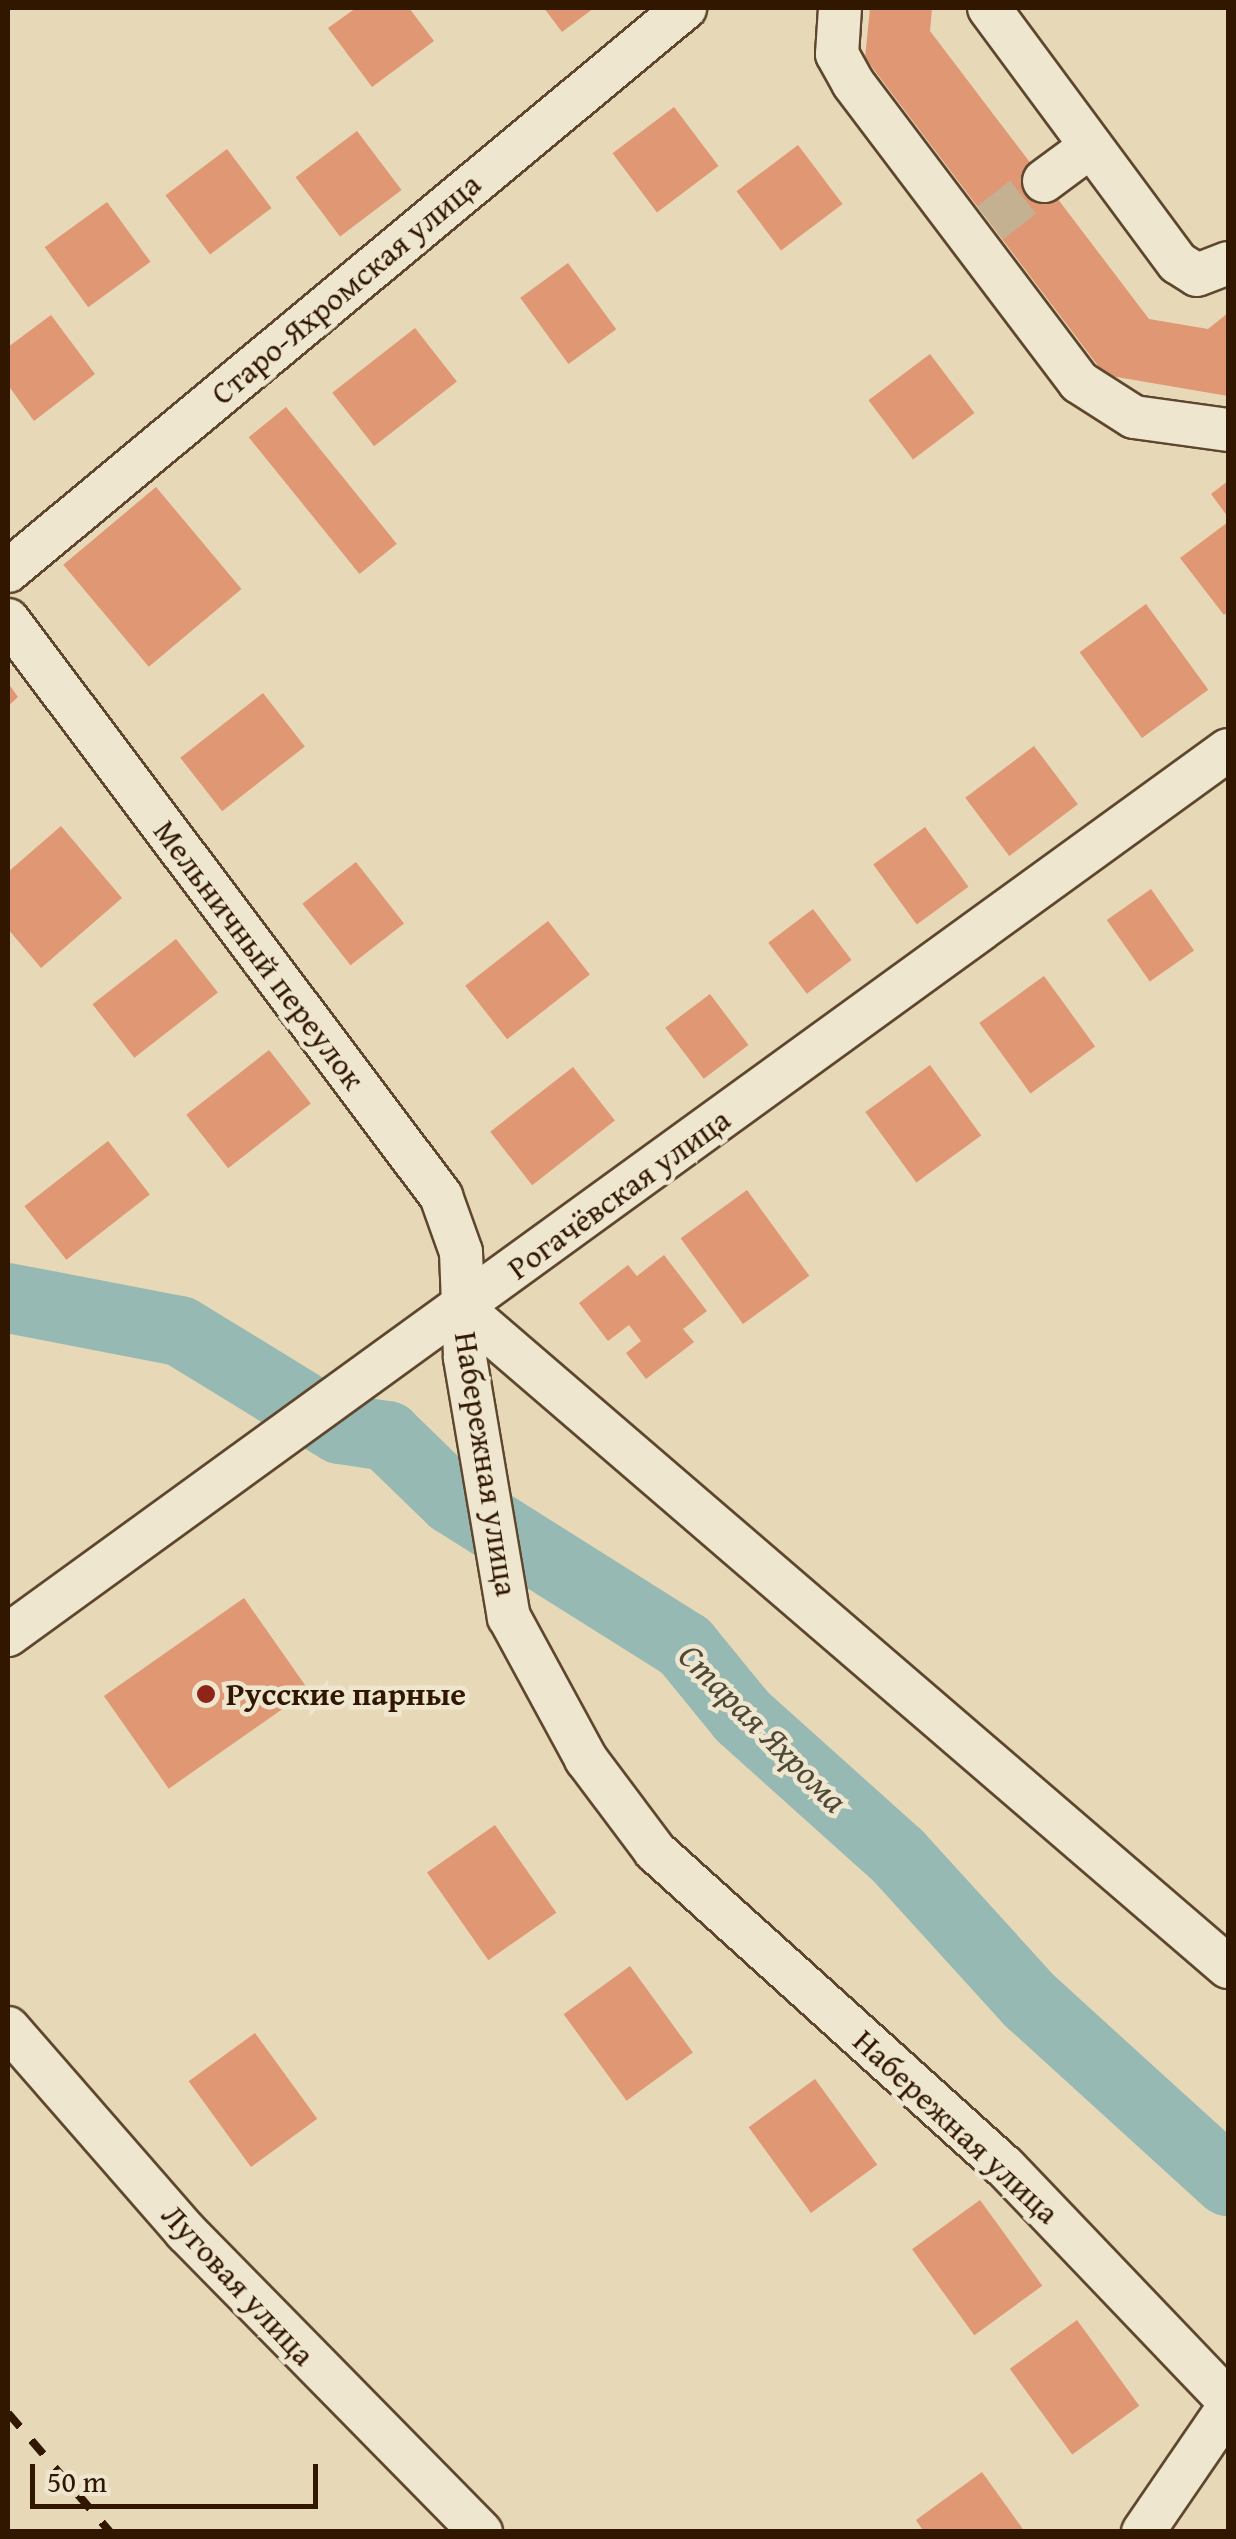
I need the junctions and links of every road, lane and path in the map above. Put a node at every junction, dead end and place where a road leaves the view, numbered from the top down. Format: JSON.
{"nodes":[{"id":1,"x":685,"y":8,"type":"edge"},
{"id":2,"x":840,"y":8,"type":"edge"},
{"id":3,"x":989,"y":8,"type":"edge"},
{"id":4,"x":1090,"y":147,"type":"junction"},
{"id":5,"x":1044,"y":181,"type":"tunnel mouth"},
{"id":6,"x":1228,"y":263,"type":"edge"},
{"id":7,"x":1228,"y":430,"type":"edge"},
{"id":8,"x":8,"y":571,"type":"edge"},
{"id":9,"x":8,"y":620,"type":"edge"},
{"id":10,"x":1228,"y":750,"type":"edge"},
{"id":11,"x":464,"y":1309,"type":"junction"},
{"id":12,"x":8,"y":1635,"type":"edge"},
{"id":13,"x":1228,"y":1967,"type":"edge"},
{"id":14,"x":8,"y":2028,"type":"edge"},
{"id":15,"x":1228,"y":2400,"type":"edge"},
{"id":16,"x":1228,"y":2408,"type":"edge"},
{"id":17,"x":480,"y":2532,"type":"edge"},
{"id":18,"x":1144,"y":2532,"type":"edge"}],
"edges":[{"from":1,"to":8,"type":"street","name":"Старо-Яхромская улица"},
{"from":2,"to":7,"type":"street"},
{"from":3,"to":4,"type":"street"},
{"from":4,"to":5,"type":"street"},
{"from":4,"to":6,"type":"street"},
{"from":9,"to":11,"type":"street","name":"Мельничный переулок"},
{"from":10,"to":11,"type":"street","name":"Рогачёвская улица"},
{"from":11,"to":12,"type":"street","name":"Рогачёвская улица"},
{"from":11,"to":13,"type":"street","name":"Набережная улица"},
{"from":11,"to":15,"type":"street","name":"Набережная улица"},
{"from":14,"to":17,"type":"street","name":"Луговая улица"},
{"from":16,"to":18,"type":"street"}]}
